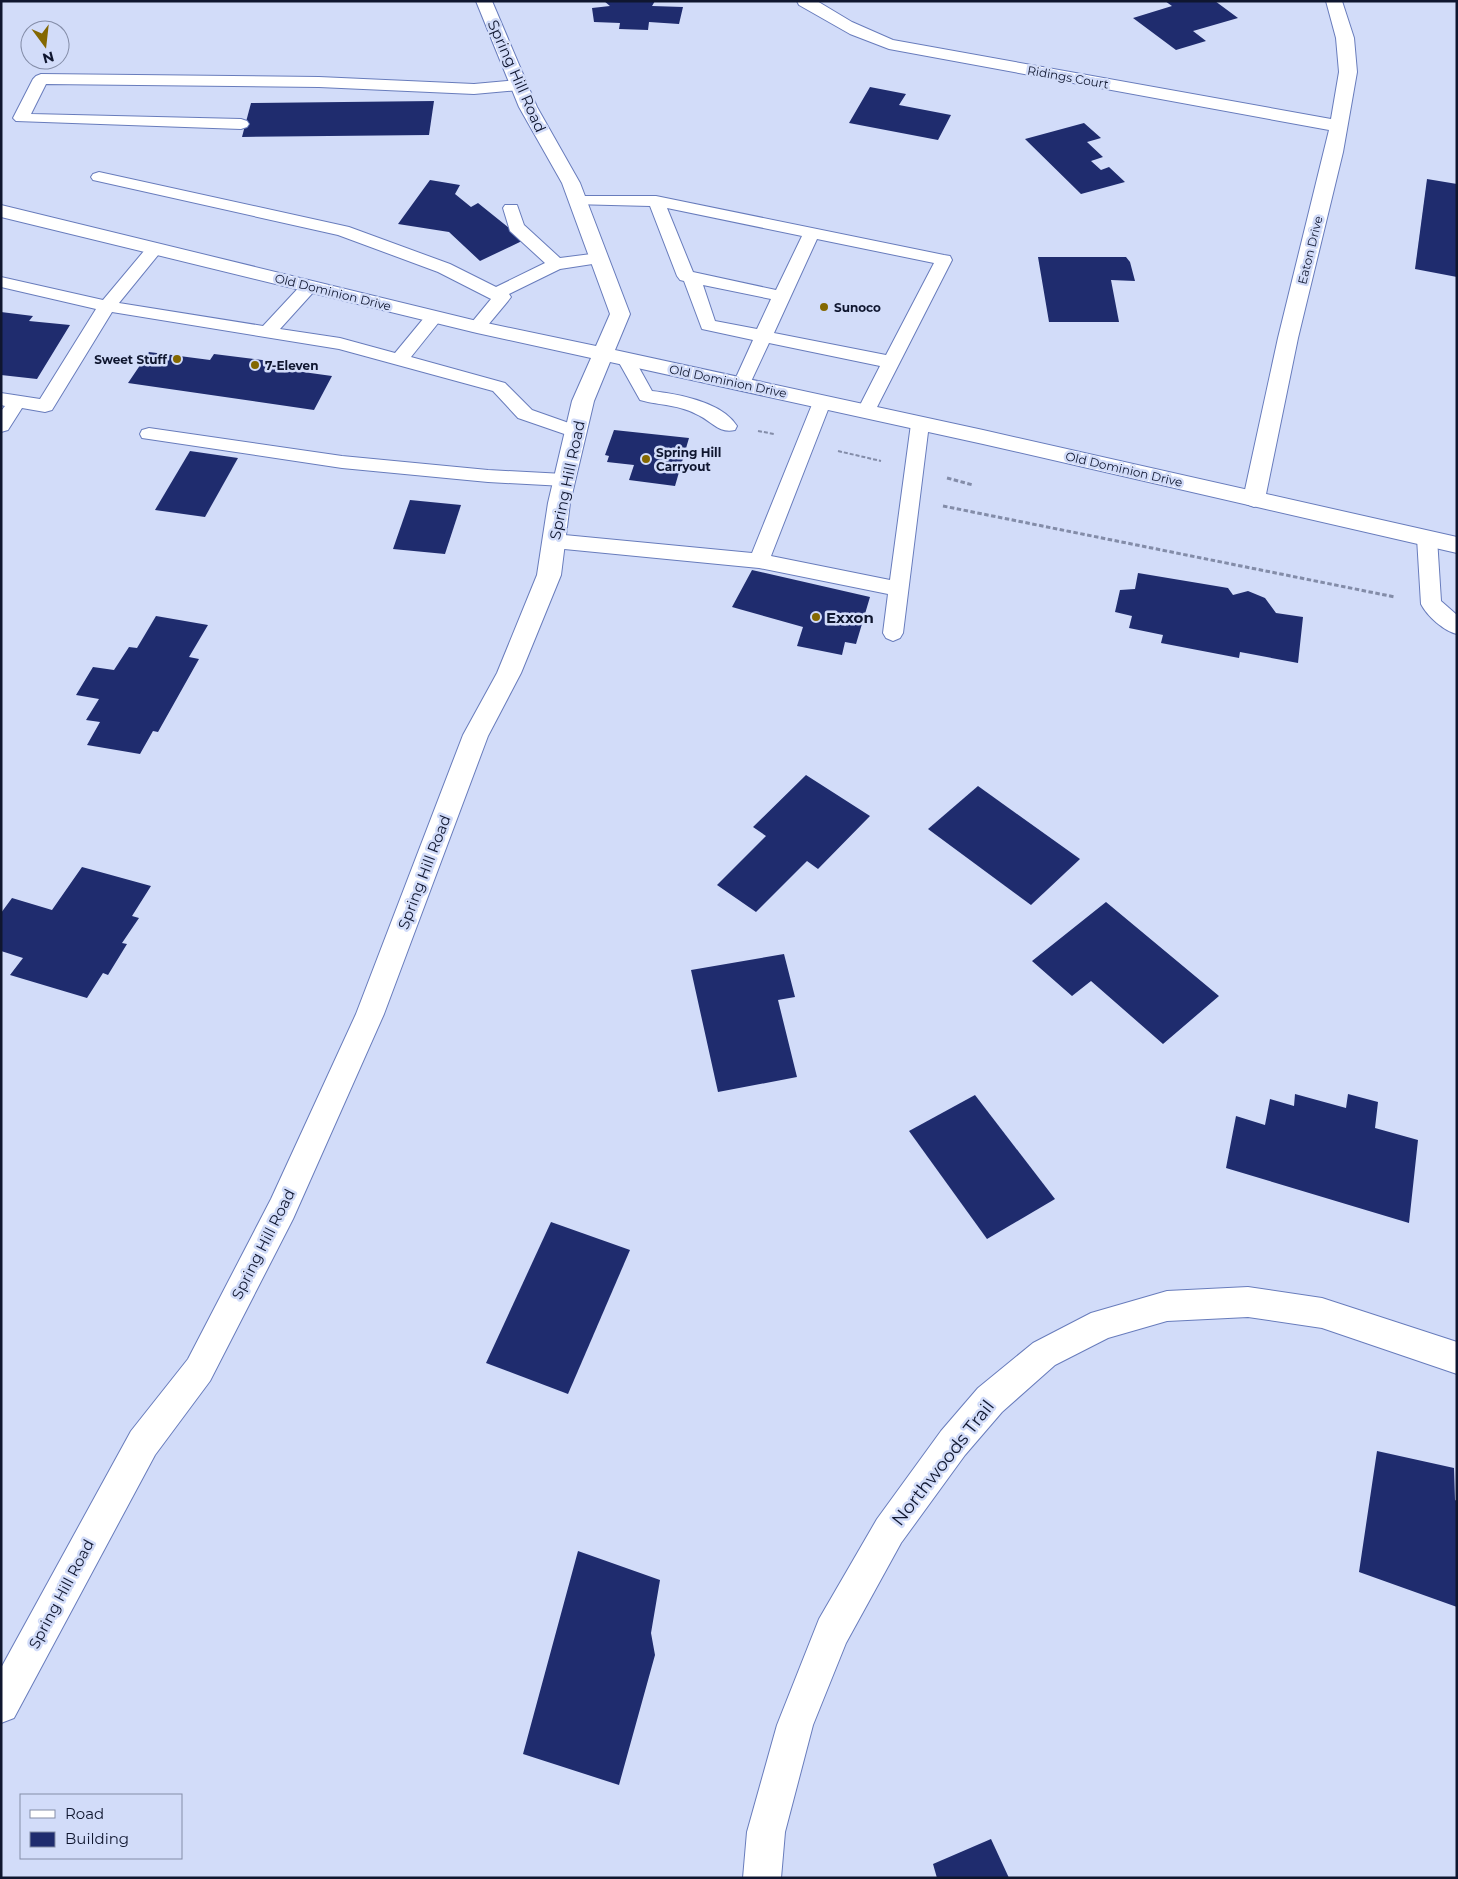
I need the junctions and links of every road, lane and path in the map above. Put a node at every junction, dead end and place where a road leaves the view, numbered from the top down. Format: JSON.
{"nodes":[{"id":1,"x":484,"y":1,"type":"edge"},
{"id":2,"x":805,"y":1,"type":"edge"},
{"id":3,"x":1334,"y":1,"type":"edge"},
{"id":4,"x":520,"y":85,"type":"junction"},
{"id":5,"x":241,"y":124,"type":"dead end"},
{"id":6,"x":1339,"y":126,"type":"junction"},
{"id":7,"x":99,"y":177,"type":"dead end"},
{"id":8,"x":578,"y":201,"type":"junction"},
{"id":9,"x":656,"y":202,"type":"junction"},
{"id":10,"x":511,"y":208,"type":"dead end"},
{"id":11,"x":1,"y":211,"type":"edge"},
{"id":12,"x":812,"y":233,"type":"junction"},
{"id":13,"x":155,"y":249,"type":"junction"},
{"id":14,"x":599,"y":258,"type":"junction"},
{"id":15,"x":556,"y":264,"type":"junction"},
{"id":16,"x":692,"y":278,"type":"junction"},
{"id":17,"x":1,"y":282,"type":"edge"},
{"id":18,"x":309,"y":287,"type":"junction"},
{"id":19,"x":496,"y":294,"type":"junction"},
{"id":20,"x":781,"y":296,"type":"junction"},
{"id":21,"x":107,"y":306,"type":"junction"},
{"id":22,"x":434,"y":316,"type":"junction"},
{"id":23,"x":477,"y":327,"type":"junction"},
{"id":24,"x":267,"y":332,"type":"junction"},
{"id":25,"x":763,"y":336,"type":"junction"},
{"id":26,"x":615,"y":356,"type":"junction"},
{"id":27,"x":398,"y":360,"type":"junction"},
{"id":28,"x":891,"y":362,"type":"junction"},
{"id":29,"x":742,"y":384,"type":"junction"},
{"id":30,"x":9,"y":400,"type":"edge"},
{"id":31,"x":822,"y":402,"type":"junction"},
{"id":32,"x":866,"y":412,"type":"junction"},
{"id":33,"x":920,"y":424,"type":"junction"},
{"id":34,"x":1,"y":426,"type":"edge"},
{"id":35,"x":728,"y":426,"type":"joint"},
{"id":36,"x":576,"y":432,"type":"junction"},
{"id":37,"x":149,"y":434,"type":"dead end"},
{"id":38,"x":807,"y":443,"type":"junction"},
{"id":39,"x":914,"y":469,"type":"junction"},
{"id":40,"x":564,"y":480,"type":"junction"},
{"id":41,"x":973,"y":486,"type":"dead end"},
{"id":42,"x":1254,"y":499,"type":"junction"},
{"id":43,"x":910,"y":500,"type":"junction"},
{"id":44,"x":1427,"y":538,"type":"junction"},
{"id":45,"x":554,"y":541,"type":"junction"},
{"id":46,"x":1457,"y":545,"type":"edge"},
{"id":47,"x":759,"y":561,"type":"junction"},
{"id":48,"x":899,"y":589,"type":"junction"},
{"id":49,"x":1431,"y":604,"type":"junction"},
{"id":50,"x":1457,"y":627,"type":"edge"},
{"id":51,"x":893,"y":633,"type":"dead end"},
{"id":52,"x":1457,"y":1358,"type":"edge"},
{"id":53,"x":1,"y":1705,"type":"edge"},
{"id":54,"x":762,"y":1878,"type":"edge"}],
"edges":[{"from":1,"to":4,"type":"main road","name":"Spring Hill Road"},
{"from":2,"to":6,"type":"main road","name":"Ridings Court"},
{"from":3,"to":6,"type":"main road","name":"Eaton Drive"},
{"from":4,"to":5,"type":"lane"},
{"from":4,"to":8,"type":"main road","name":"Spring Hill Road"},
{"from":6,"to":42,"type":"main road","name":"Eaton Drive"},
{"from":7,"to":19,"type":"lane"},
{"from":8,"to":9,"type":"lane"},
{"from":8,"to":14,"type":"main road","name":"Spring Hill Road"},
{"from":9,"to":12,"type":"lane"},
{"from":9,"to":16,"type":"lane"},
{"from":10,"to":15,"type":"lane"},
{"from":11,"to":13,"type":"main road","name":"Old Dominion Drive"},
{"from":12,"to":20,"type":"lane"},
{"from":12,"to":28,"type":"lane"},
{"from":13,"to":18,"type":"main road","name":"Old Dominion Drive"},
{"from":13,"to":21,"type":"lane"},
{"from":14,"to":15,"type":"lane"},
{"from":14,"to":26,"type":"main road","name":"Spring Hill Road"},
{"from":15,"to":19,"type":"lane"},
{"from":16,"to":20,"type":"lane"},
{"from":16,"to":25,"type":"lane"},
{"from":17,"to":21,"type":"lane"},
{"from":18,"to":22,"type":"main road","name":"Old Dominion Drive"},
{"from":18,"to":24,"type":"lane"},
{"from":19,"to":23,"type":"lane"},
{"from":20,"to":25,"type":"lane"},
{"from":21,"to":24,"type":"lane"},
{"from":21,"to":30,"type":"lane"},
{"from":22,"to":23,"type":"main road","name":"Old Dominion Drive"},
{"from":22,"to":27,"type":"lane"},
{"from":23,"to":26,"type":"main road","name":"Old Dominion Drive"},
{"from":24,"to":27,"type":"lane"},
{"from":25,"to":28,"type":"lane"},
{"from":25,"to":29,"type":"lane"},
{"from":26,"to":29,"type":"main road","name":"Old Dominion Drive"},
{"from":26,"to":35,"type":"lane"},
{"from":26,"to":36,"type":"main road","name":"Spring Hill Road"},
{"from":27,"to":36,"type":"lane"},
{"from":28,"to":32,"type":"lane"},
{"from":29,"to":31,"type":"main road","name":"Old Dominion Drive"},
{"from":30,"to":34,"type":"lane"},
{"from":31,"to":32,"type":"main road","name":"Old Dominion Drive"},
{"from":31,"to":38,"type":"lane"},
{"from":32,"to":33,"type":"main road","name":"Old Dominion Drive"},
{"from":33,"to":39,"type":"lane"},
{"from":33,"to":42,"type":"main road","name":"Old Dominion Drive"},
{"from":35,"to":38,"type":"path"},
{"from":36,"to":40,"type":"main road","name":"Spring Hill Road"},
{"from":37,"to":40,"type":"lane"},
{"from":38,"to":39,"type":"path"},
{"from":38,"to":47,"type":"lane"},
{"from":39,"to":41,"type":"path"},
{"from":39,"to":43,"type":"lane"},
{"from":40,"to":45,"type":"main road","name":"Spring Hill Road"},
{"from":42,"to":44,"type":"main road","name":"Old Dominion Drive"},
{"from":43,"to":48,"type":"lane"},
{"from":43,"to":49,"type":"path"},
{"from":44,"to":46,"type":"main road","name":"Old Dominion Drive"},
{"from":44,"to":49,"type":"lane"},
{"from":45,"to":47,"type":"lane"},
{"from":45,"to":53,"type":"main road","name":"Spring Hill Road"},
{"from":47,"to":48,"type":"lane"},
{"from":48,"to":51,"type":"lane"},
{"from":49,"to":50,"type":"lane"},
{"from":52,"to":54,"type":"main road","name":"Northwoods Trail"}]}
